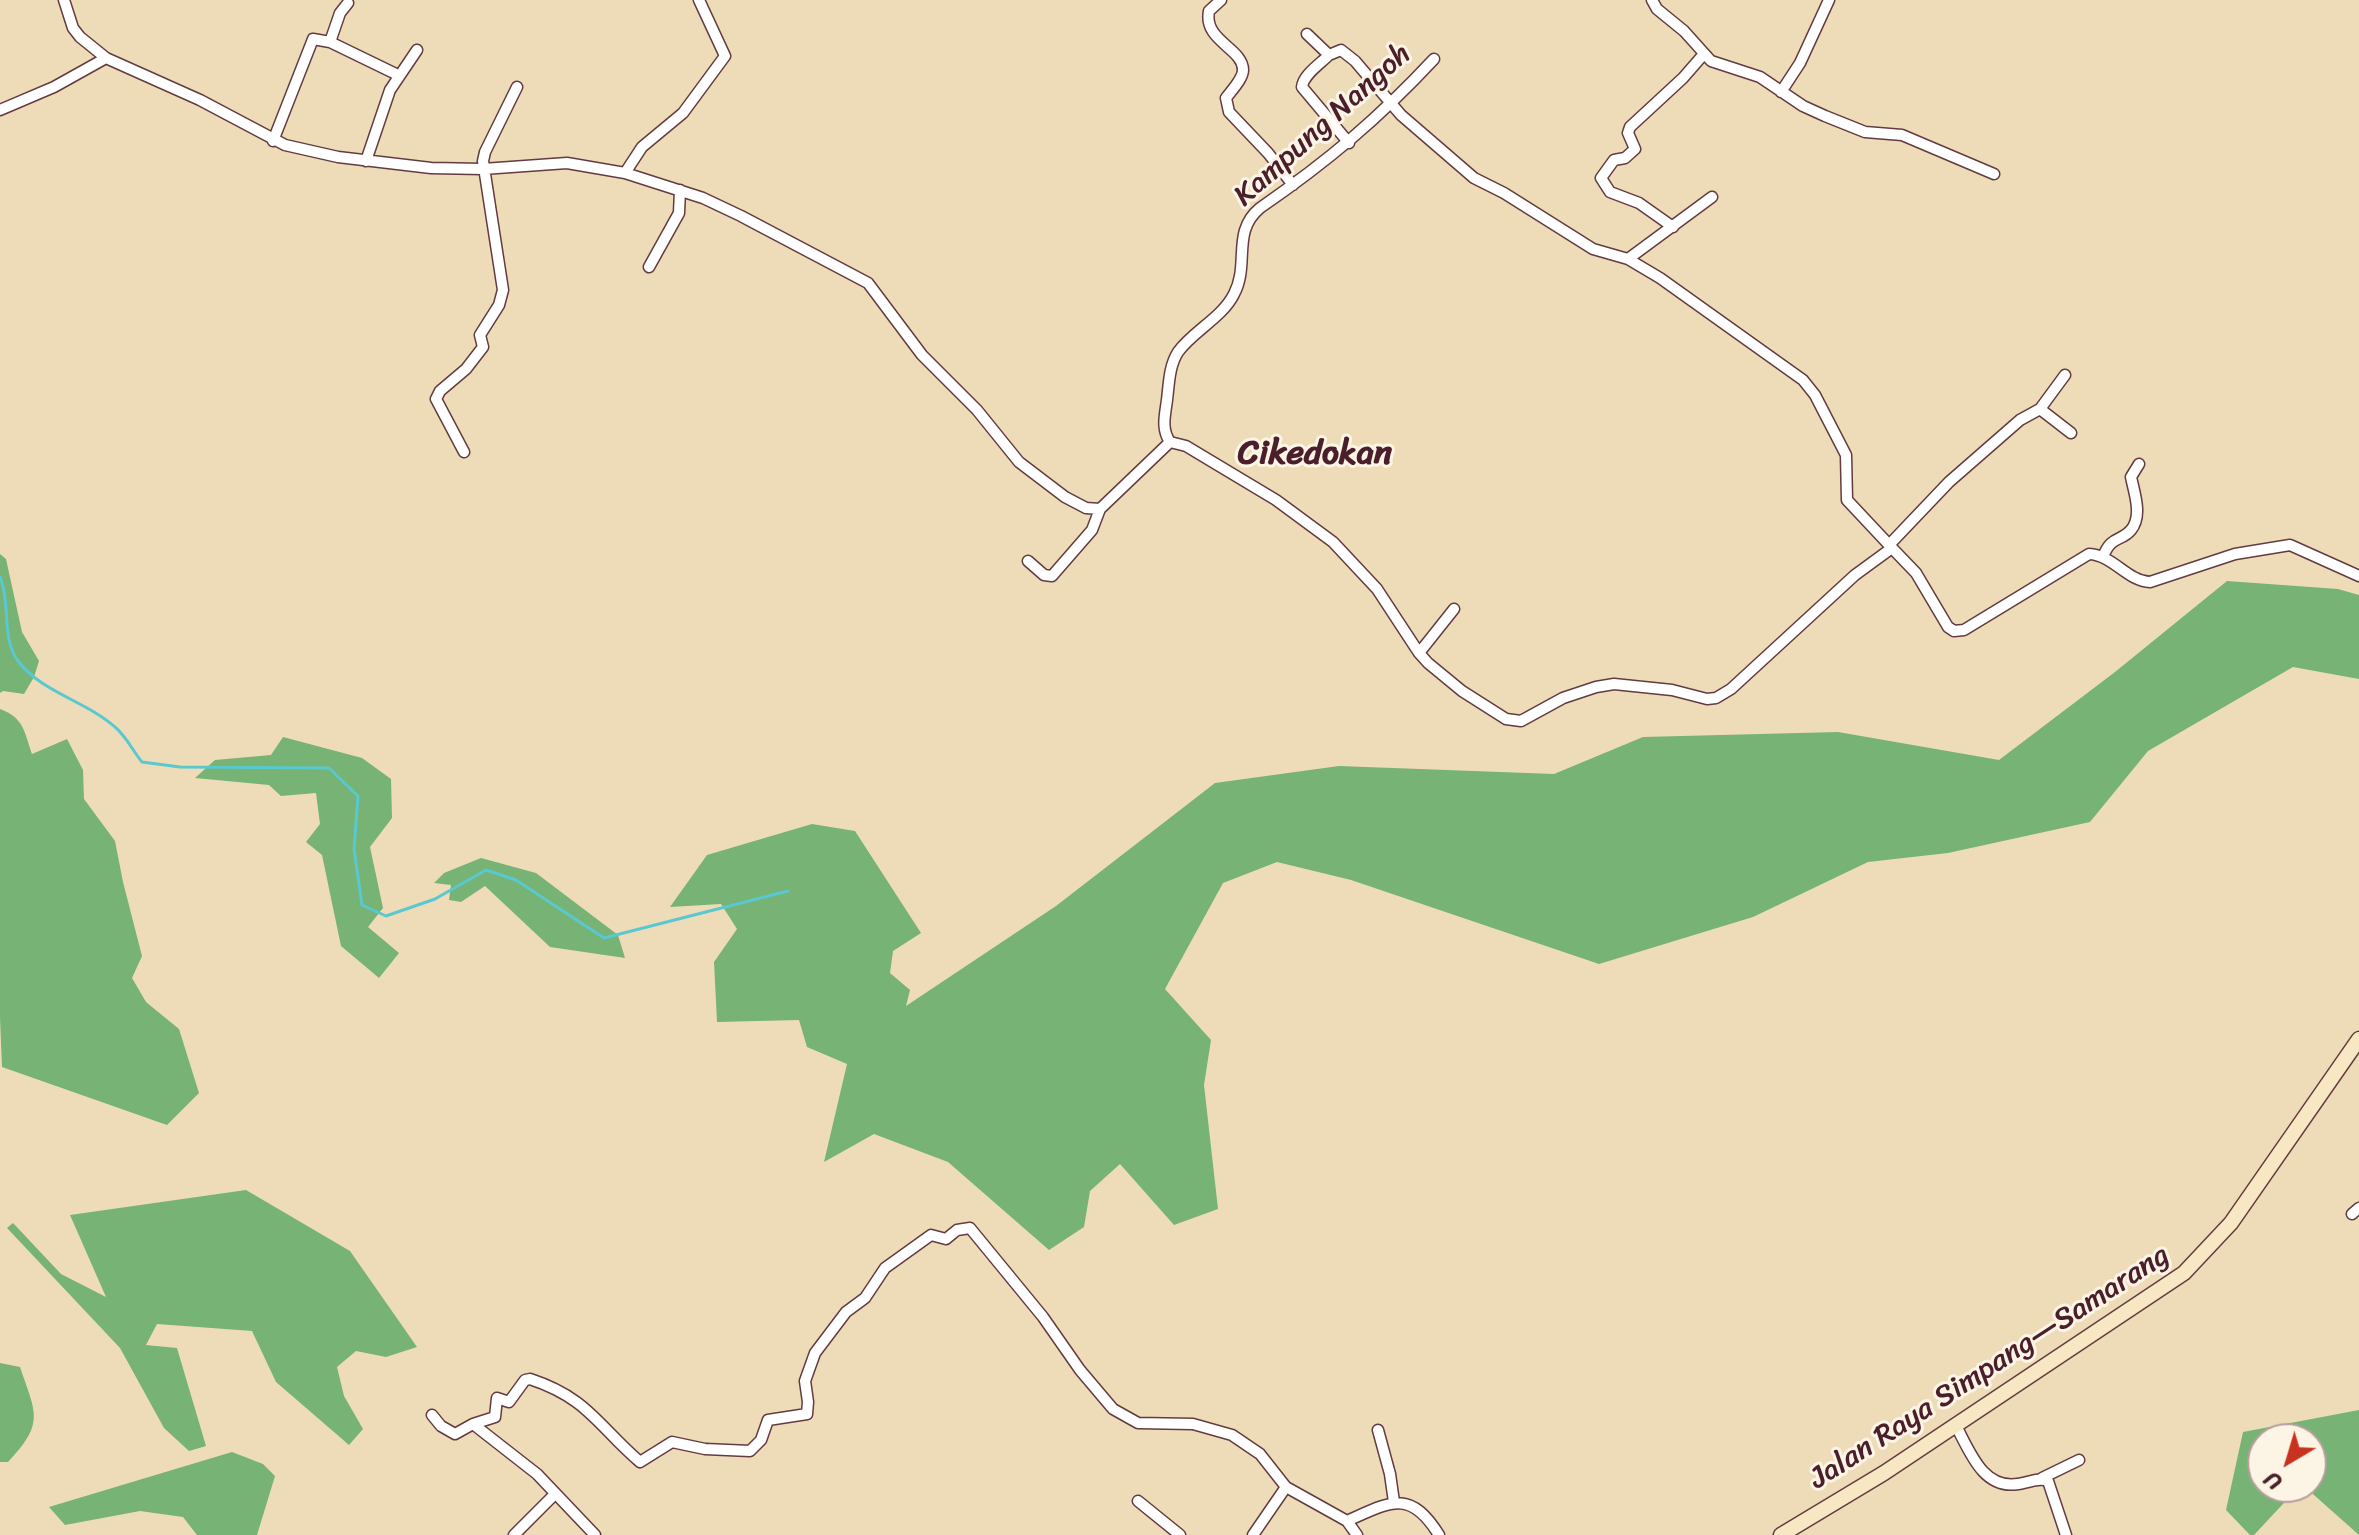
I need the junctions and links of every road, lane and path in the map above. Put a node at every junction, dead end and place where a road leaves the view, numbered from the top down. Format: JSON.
{"nodes":[{"id":1,"x":64,"y":0,"type":"edge"},
{"id":2,"x":699,"y":0,"type":"edge"},
{"id":3,"x":1221,"y":0,"type":"edge"},
{"id":4,"x":1652,"y":0,"type":"edge"},
{"id":5,"x":1829,"y":0,"type":"edge"},
{"id":6,"x":348,"y":3,"type":"dead end"},
{"id":7,"x":1307,"y":34,"type":"dead end"},
{"id":8,"x":330,"y":42,"type":"junction"},
{"id":9,"x":417,"y":50,"type":"dead end"},
{"id":10,"x":1329,"y":55,"type":"junction"},
{"id":11,"x":1703,"y":55,"type":"junction"},
{"id":12,"x":106,"y":58,"type":"junction"},
{"id":13,"x":1434,"y":59,"type":"dead end"},
{"id":14,"x":398,"y":75,"type":"junction"},
{"id":15,"x":517,"y":87,"type":"dead end"},
{"id":16,"x":1781,"y":92,"type":"junction"},
{"id":17,"x":1392,"y":104,"type":"junction"},
{"id":18,"x":0,"y":110,"type":"edge"},
{"id":19,"x":273,"y":141,"type":"junction"},
{"id":20,"x":1349,"y":143,"type":"junction"},
{"id":21,"x":366,"y":161,"type":"junction"},
{"id":22,"x":483,"y":169,"type":"junction"},
{"id":23,"x":625,"y":173,"type":"junction"},
{"id":24,"x":1994,"y":174,"type":"dead end"},
{"id":25,"x":1293,"y":185,"type":"junction"},
{"id":26,"x":680,"y":190,"type":"junction"},
{"id":27,"x":1712,"y":197,"type":"dead end"},
{"id":28,"x":1673,"y":227,"type":"junction"},
{"id":29,"x":1628,"y":259,"type":"junction"},
{"id":30,"x":649,"y":267,"type":"dead end"},
{"id":31,"x":2065,"y":375,"type":"dead end"},
{"id":32,"x":2040,"y":409,"type":"junction"},
{"id":33,"x":2071,"y":433,"type":"dead end"},
{"id":34,"x":1170,"y":442,"type":"junction"},
{"id":35,"x":464,"y":452,"type":"dead end"},
{"id":36,"x":2139,"y":464,"type":"dead end"},
{"id":37,"x":1100,"y":509,"type":"junction"},
{"id":38,"x":1891,"y":546,"type":"junction"},
{"id":39,"x":2103,"y":557,"type":"junction"},
{"id":40,"x":1028,"y":561,"type":"dead end"},
{"id":41,"x":2359,"y":576,"type":"edge"},
{"id":42,"x":1454,"y":609,"type":"dead end"},
{"id":43,"x":1419,"y":653,"type":"junction"},
{"id":44,"x":2359,"y":1039,"type":"edge"},
{"id":45,"x":432,"y":1415,"type":"dead end"},
{"id":46,"x":473,"y":1424,"type":"junction"},
{"id":47,"x":1950,"y":1427,"type":"junction"},
{"id":48,"x":1378,"y":1430,"type":"dead end"},
{"id":49,"x":2079,"y":1460,"type":"dead end"},
{"id":50,"x":2042,"y":1478,"type":"junction"},
{"id":51,"x":1286,"y":1487,"type":"junction"},
{"id":52,"x":555,"y":1494,"type":"junction"},
{"id":53,"x":1138,"y":1501,"type":"dead end"},
{"id":54,"x":1394,"y":1502,"type":"junction"},
{"id":55,"x":1347,"y":1521,"type":"junction"},
{"id":56,"x":514,"y":1535,"type":"edge"},
{"id":57,"x":595,"y":1535,"type":"edge"},
{"id":58,"x":1180,"y":1535,"type":"edge"},
{"id":59,"x":1253,"y":1535,"type":"edge"},
{"id":60,"x":1357,"y":1535,"type":"edge"},
{"id":61,"x":1439,"y":1535,"type":"edge"},
{"id":62,"x":1781,"y":1535,"type":"edge"},
{"id":63,"x":2066,"y":1535,"type":"edge"}],
"edges":[{"from":1,"to":12,"type":"street"},
{"from":2,"to":23,"type":"street"},
{"from":3,"to":25,"type":"street"},
{"from":4,"to":11,"type":"street"},
{"from":5,"to":16,"type":"street"},
{"from":6,"to":8,"type":"street"},
{"from":7,"to":10,"type":"street"},
{"from":8,"to":14,"type":"street"},
{"from":8,"to":19,"type":"street"},
{"from":9,"to":14,"type":"street"},
{"from":10,"to":17,"type":"street"},
{"from":10,"to":20,"type":"street"},
{"from":11,"to":16,"type":"street"},
{"from":11,"to":28,"type":"street"},
{"from":12,"to":18,"type":"street"},
{"from":12,"to":19,"type":"street"},
{"from":13,"to":17,"type":"street","name":"Kampung Nangoh"},
{"from":14,"to":21,"type":"street"},
{"from":15,"to":22,"type":"street"},
{"from":16,"to":24,"type":"street"},
{"from":17,"to":20,"type":"street","name":"Kampung Nangoh"},
{"from":17,"to":29,"type":"street"},
{"from":19,"to":21,"type":"street"},
{"from":20,"to":25,"type":"street","name":"Kampung Nangoh"},
{"from":21,"to":22,"type":"street"},
{"from":22,"to":23,"type":"street"},
{"from":22,"to":35,"type":"street"},
{"from":23,"to":26,"type":"street"},
{"from":25,"to":34,"type":"street","name":"Kampung Nangoh"},
{"from":26,"to":30,"type":"street"},
{"from":26,"to":37,"type":"street"},
{"from":27,"to":28,"type":"street"},
{"from":28,"to":29,"type":"street"},
{"from":29,"to":38,"type":"street"},
{"from":31,"to":32,"type":"street"},
{"from":32,"to":33,"type":"street"},
{"from":32,"to":38,"type":"street"},
{"from":34,"to":37,"type":"street"},
{"from":34,"to":43,"type":"street"},
{"from":36,"to":39,"type":"street"},
{"from":37,"to":40,"type":"street"},
{"from":38,"to":39,"type":"street"},
{"from":38,"to":43,"type":"street"},
{"from":39,"to":41,"type":"street"},
{"from":42,"to":43,"type":"street"},
{"from":44,"to":47,"type":"main road","name":"Jalan Raya Simpang—Samarang"},
{"from":45,"to":46,"type":"street"},
{"from":46,"to":51,"type":"street"},
{"from":46,"to":52,"type":"street"},
{"from":47,"to":50,"type":"street"},
{"from":47,"to":62,"type":"main road","name":"Jalan Raya Simpang—Samarang"},
{"from":48,"to":54,"type":"street"},
{"from":49,"to":50,"type":"street"},
{"from":50,"to":63,"type":"street"},
{"from":51,"to":55,"type":"street"},
{"from":51,"to":59,"type":"street"},
{"from":52,"to":56,"type":"street"},
{"from":52,"to":57,"type":"street"},
{"from":53,"to":58,"type":"street"},
{"from":54,"to":55,"type":"street"},
{"from":54,"to":61,"type":"street"},
{"from":55,"to":60,"type":"street"}]}
